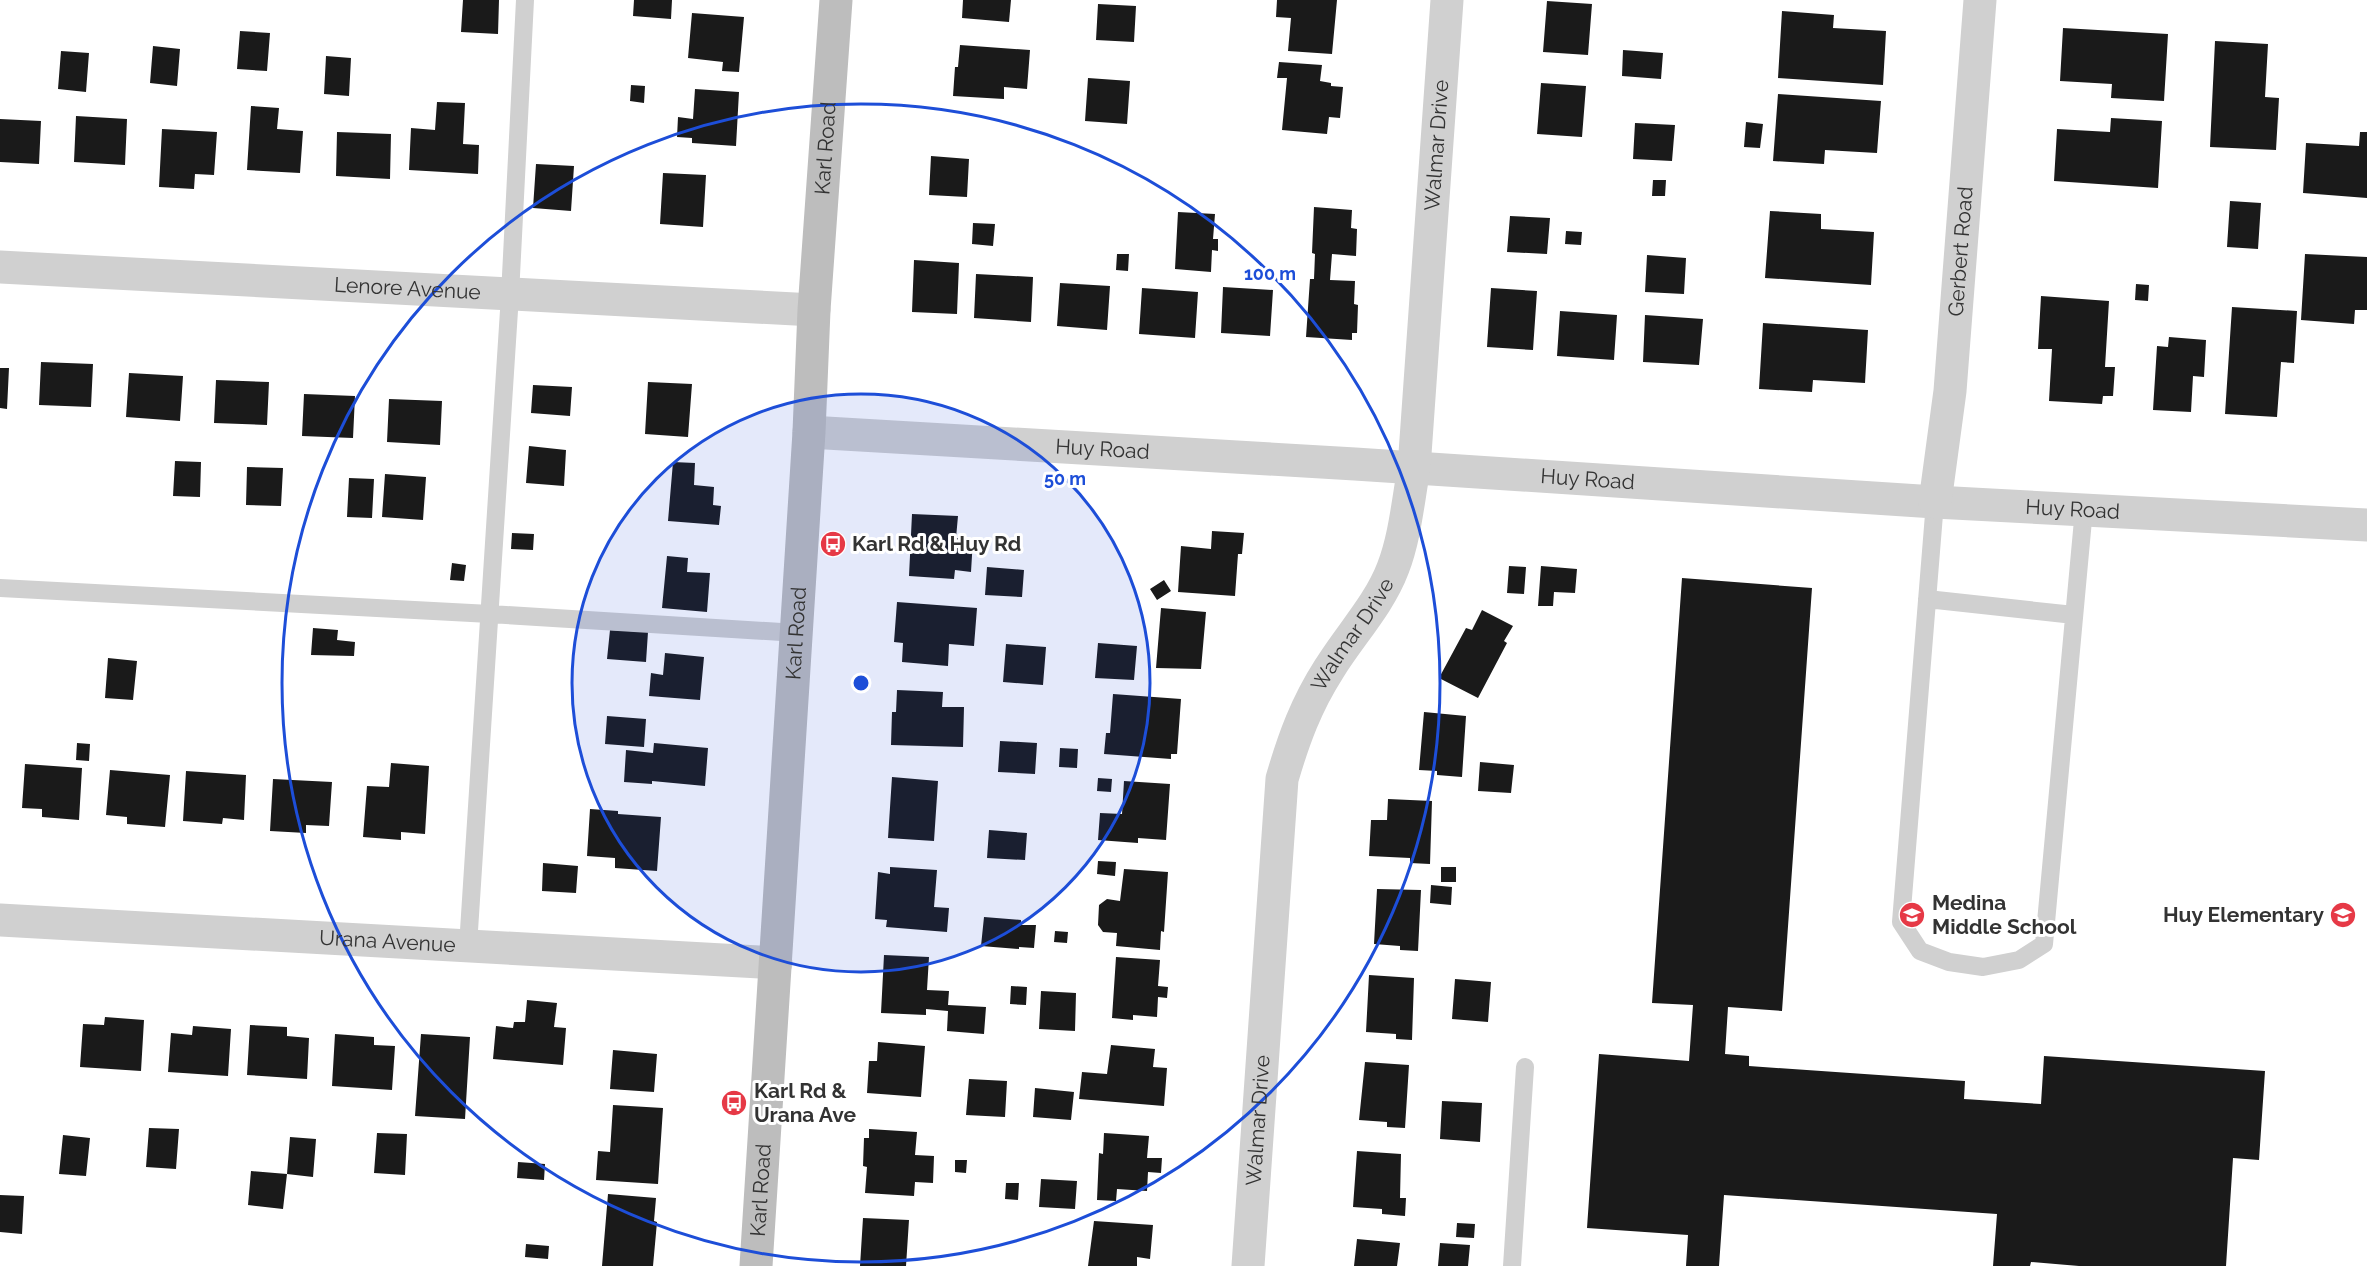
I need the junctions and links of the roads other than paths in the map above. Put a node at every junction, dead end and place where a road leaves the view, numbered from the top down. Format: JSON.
{"nodes":[{"id":1,"x":525,"y":0,"type":"edge"},
{"id":2,"x":836,"y":0,"type":"edge"},
{"id":3,"x":1447,"y":0,"type":"edge"},
{"id":4,"x":1980,"y":0,"type":"edge"},
{"id":5,"x":0,"y":267,"type":"edge"},
{"id":6,"x":510,"y":296,"type":"junction"},
{"id":7,"x":814,"y":310,"type":"junction"},
{"id":8,"x":809,"y":432,"type":"junction"},
{"id":9,"x":1414,"y":468,"type":"junction"},
{"id":10,"x":1935,"y":502,"type":"junction"},
{"id":11,"x":2084,"y":509,"type":"junction"},
{"id":12,"x":2367,"y":525,"type":"edge"},
{"id":13,"x":0,"y":588,"type":"edge"},
{"id":14,"x":1928,"y":599,"type":"junction"},
{"id":15,"x":490,"y":614,"type":"junction"},
{"id":16,"x":2074,"y":615,"type":"junction"},
{"id":17,"x":797,"y":633,"type":"junction"},
{"id":18,"x":0,"y":920,"type":"edge"},
{"id":19,"x":468,"y":946,"type":"junction"},
{"id":20,"x":776,"y":963,"type":"junction"},
{"id":21,"x":1526,"y":1067,"type":"dead end"},
{"id":22,"x":756,"y":1266,"type":"edge"},
{"id":23,"x":1248,"y":1266,"type":"edge"},
{"id":24,"x":1512,"y":1266,"type":"edge"}],
"edges":[{"from":1,"to":6,"type":"lane"},
{"from":2,"to":7,"type":"main road","name":"Karl Road"},
{"from":3,"to":9,"type":"street","name":"Walmar Drive"},
{"from":4,"to":10,"type":"street","name":"Gerbert Road"},
{"from":5,"to":6,"type":"street","name":"Lenore Avenue"},
{"from":6,"to":7,"type":"street","name":"Lenore Avenue"},
{"from":6,"to":15,"type":"lane"},
{"from":7,"to":8,"type":"main road","name":"Karl Road"},
{"from":8,"to":9,"type":"street","name":"Huy Road"},
{"from":8,"to":17,"type":"main road","name":"Karl Road"},
{"from":9,"to":10,"type":"street","name":"Huy Road"},
{"from":9,"to":23,"type":"street","name":"Walmar Drive"},
{"from":10,"to":11,"type":"street","name":"Huy Road"},
{"from":10,"to":14,"type":"lane"},
{"from":11,"to":12,"type":"street","name":"Huy Road"},
{"from":11,"to":16,"type":"lane"},
{"from":13,"to":15,"type":"lane"},
{"from":14,"to":16,"type":"lane"},
{"from":14,"to":16,"type":"lane"},
{"from":15,"to":17,"type":"lane"},
{"from":15,"to":19,"type":"lane"},
{"from":17,"to":20,"type":"main road","name":"Karl Road"},
{"from":18,"to":19,"type":"street","name":"Urana Avenue"},
{"from":19,"to":20,"type":"street","name":"Urana Avenue"},
{"from":20,"to":22,"type":"main road","name":"Karl Road"},
{"from":21,"to":24,"type":"lane"}]}
